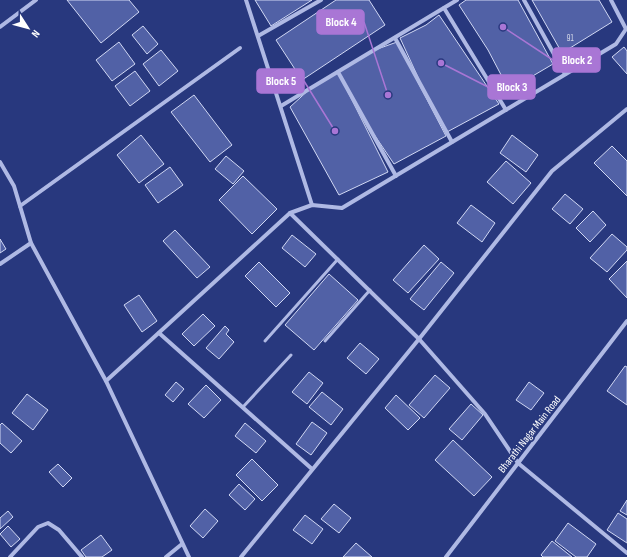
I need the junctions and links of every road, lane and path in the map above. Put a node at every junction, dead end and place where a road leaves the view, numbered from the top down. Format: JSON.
{"nodes":[{"id":1,"x":36,"y":0,"type":"edge"},
{"id":2,"x":246,"y":0,"type":"edge"},
{"id":3,"x":321,"y":0,"type":"edge"},
{"id":4,"x":457,"y":0,"type":"edge"},
{"id":5,"x":524,"y":0,"type":"edge"},
{"id":6,"x":611,"y":0,"type":"edge"},
{"id":7,"x":444,"y":8,"type":"junction"},
{"id":8,"x":0,"y":27,"type":"edge"},
{"id":9,"x":258,"y":36,"type":"junction"},
{"id":10,"x":395,"y":38,"type":"junction"},
{"id":11,"x":240,"y":48,"type":"dead end"},
{"id":12,"x":338,"y":72,"type":"junction"},
{"id":13,"x":565,"y":74,"type":"junction"},
{"id":14,"x":281,"y":106,"type":"junction"},
{"id":15,"x":627,"y":109,"type":"edge"},
{"id":16,"x":506,"y":110,"type":"junction"},
{"id":17,"x":452,"y":142,"type":"junction"},
{"id":18,"x":0,"y":162,"type":"edge"},
{"id":19,"x":2,"y":167,"type":"edge"},
{"id":20,"x":396,"y":176,"type":"junction"},
{"id":21,"x":312,"y":205,"type":"junction"},
{"id":22,"x":20,"y":206,"type":"junction"},
{"id":23,"x":290,"y":213,"type":"junction"},
{"id":24,"x":31,"y":243,"type":"junction"},
{"id":25,"x":338,"y":259,"type":"junction"},
{"id":26,"x":0,"y":264,"type":"edge"},
{"id":27,"x":370,"y":290,"type":"junction"},
{"id":28,"x":627,"y":321,"type":"edge"},
{"id":29,"x":159,"y":333,"type":"junction"},
{"id":30,"x":419,"y":338,"type":"junction"},
{"id":31,"x":265,"y":341,"type":"dead end"},
{"id":32,"x":325,"y":342,"type":"dead end"},
{"id":33,"x":291,"y":355,"type":"dead end"},
{"id":34,"x":106,"y":381,"type":"junction"},
{"id":35,"x":243,"y":407,"type":"junction"},
{"id":36,"x":518,"y":463,"type":"junction"},
{"id":37,"x":312,"y":469,"type":"junction"},
{"id":38,"x":182,"y":544,"type":"junction"},
{"id":39,"x":627,"y":553,"type":"edge"},
{"id":40,"x":10,"y":557,"type":"edge"},
{"id":41,"x":82,"y":557,"type":"edge"},
{"id":42,"x":166,"y":557,"type":"edge"},
{"id":43,"x":189,"y":557,"type":"edge"},
{"id":44,"x":241,"y":557,"type":"edge"},
{"id":45,"x":446,"y":557,"type":"edge"}],
"edges":[{"from":1,"to":8,"type":"street"},
{"from":2,"to":9,"type":"street"},
{"from":3,"to":9,"type":"street"},
{"from":4,"to":7,"type":"street"},
{"from":5,"to":13,"type":"street"},
{"from":6,"to":13,"type":"street"},
{"from":7,"to":10,"type":"street"},
{"from":7,"to":16,"type":"street"},
{"from":9,"to":14,"type":"street"},
{"from":10,"to":12,"type":"street"},
{"from":10,"to":17,"type":"street"},
{"from":11,"to":22,"type":"street"},
{"from":12,"to":14,"type":"street"},
{"from":12,"to":20,"type":"street"},
{"from":13,"to":16,"type":"street"},
{"from":14,"to":21,"type":"street"},
{"from":15,"to":30,"type":"street"},
{"from":16,"to":17,"type":"street"},
{"from":17,"to":20,"type":"street"},
{"from":18,"to":19,"type":"street"},
{"from":19,"to":22,"type":"street"},
{"from":20,"to":21,"type":"street"},
{"from":21,"to":23,"type":"street"},
{"from":22,"to":24,"type":"street"},
{"from":23,"to":25,"type":"street"},
{"from":23,"to":29,"type":"street"},
{"from":24,"to":26,"type":"street"},
{"from":24,"to":34,"type":"street"},
{"from":25,"to":27,"type":"street"},
{"from":25,"to":31,"type":"lane"},
{"from":27,"to":30,"type":"street"},
{"from":27,"to":32,"type":"lane"},
{"from":28,"to":36,"type":"street","name":"Bharathi Nagar Main Road"},
{"from":29,"to":34,"type":"street"},
{"from":29,"to":35,"type":"street"},
{"from":30,"to":36,"type":"street"},
{"from":30,"to":37,"type":"street"},
{"from":33,"to":35,"type":"lane"},
{"from":34,"to":38,"type":"street"},
{"from":35,"to":37,"type":"street"},
{"from":36,"to":39,"type":"street"},
{"from":36,"to":45,"type":"street","name":"Bharathi Nagar Main Road"},
{"from":37,"to":44,"type":"street"},
{"from":38,"to":42,"type":"street"},
{"from":38,"to":43,"type":"street"},
{"from":40,"to":41,"type":"street"}]}
